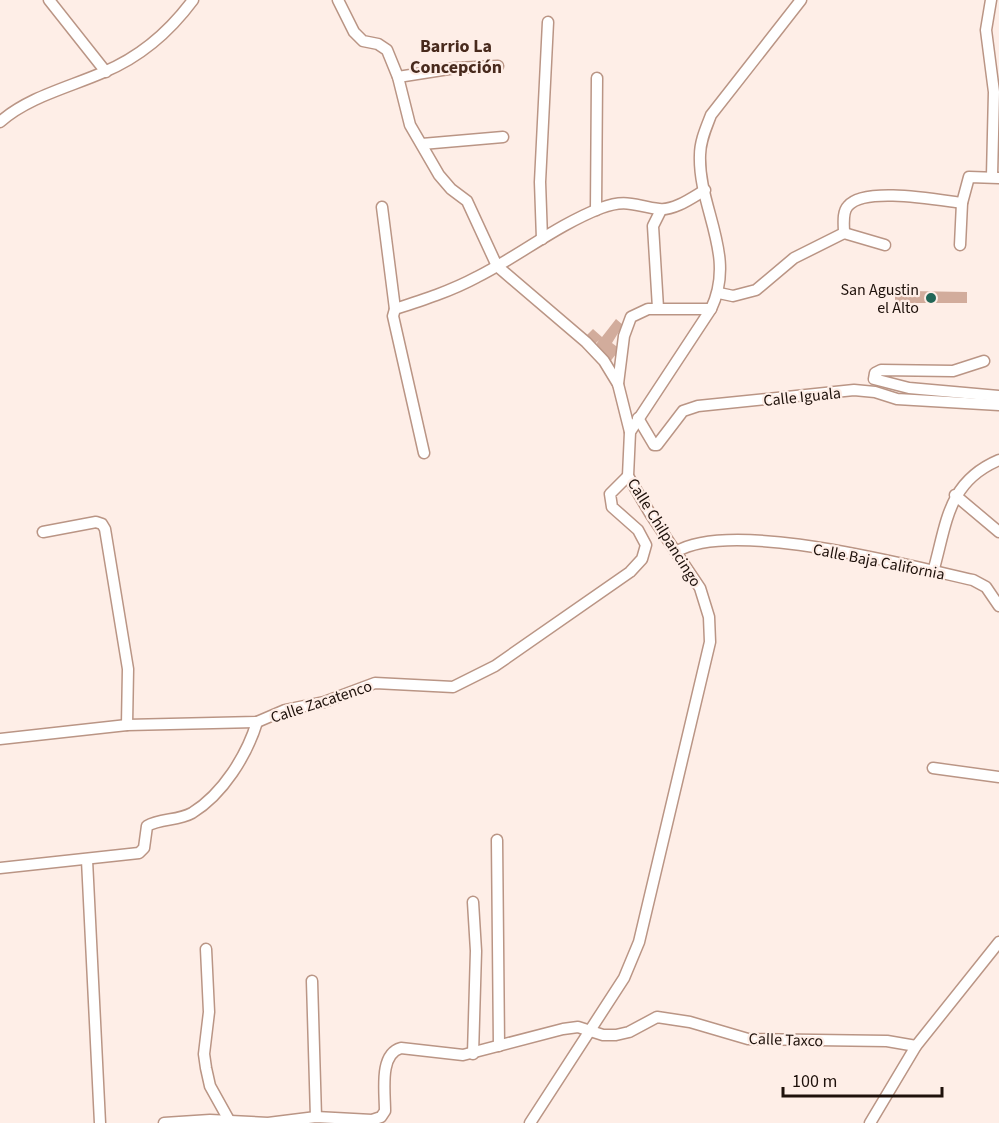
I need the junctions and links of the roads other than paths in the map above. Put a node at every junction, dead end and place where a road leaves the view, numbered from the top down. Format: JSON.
{"nodes":[{"id":1,"x":49,"y":0,"type":"edge"},
{"id":2,"x":193,"y":0,"type":"edge"},
{"id":3,"x":338,"y":0,"type":"edge"},
{"id":4,"x":801,"y":0,"type":"edge"},
{"id":5,"x":991,"y":0,"type":"edge"},
{"id":6,"x":548,"y":22,"type":"dead end"},
{"id":7,"x":986,"y":30,"type":"junction"},
{"id":8,"x":999,"y":31,"type":"edge"},
{"id":9,"x":498,"y":66,"type":"dead end"},
{"id":10,"x":106,"y":72,"type":"junction"},
{"id":11,"x":399,"y":77,"type":"junction"},
{"id":12,"x":597,"y":78,"type":"dead end"},
{"id":13,"x":0,"y":122,"type":"edge"},
{"id":14,"x":502,"y":137,"type":"dead end"},
{"id":15,"x":422,"y":144,"type":"junction"},
{"id":16,"x":995,"y":177,"type":"edge"},
{"id":17,"x":705,"y":190,"type":"junction"},
{"id":18,"x":962,"y":203,"type":"junction"},
{"id":19,"x":382,"y":207,"type":"dead end"},
{"id":20,"x":596,"y":210,"type":"junction"},
{"id":21,"x":661,"y":210,"type":"junction"},
{"id":22,"x":844,"y":233,"type":"junction"},
{"id":23,"x":543,"y":239,"type":"junction"},
{"id":24,"x":885,"y":245,"type":"dead end"},
{"id":25,"x":960,"y":245,"type":"dead end"},
{"id":26,"x":497,"y":266,"type":"junction"},
{"id":27,"x":719,"y":293,"type":"junction"},
{"id":28,"x":658,"y":308,"type":"junction"},
{"id":29,"x":395,"y":309,"type":"junction"},
{"id":30,"x":711,"y":309,"type":"junction"},
{"id":31,"x":984,"y":361,"type":"dead end"},
{"id":32,"x":618,"y":384,"type":"junction"},
{"id":33,"x":999,"y":396,"type":"edge"},
{"id":34,"x":999,"y":405,"type":"edge"},
{"id":35,"x":638,"y":418,"type":"junction"},
{"id":36,"x":630,"y":432,"type":"junction"},
{"id":37,"x":424,"y":453,"type":"dead end"},
{"id":38,"x":999,"y":460,"type":"edge"},
{"id":39,"x":628,"y":476,"type":"junction"},
{"id":40,"x":955,"y":495,"type":"junction"},
{"id":41,"x":43,"y":532,"type":"dead end"},
{"id":42,"x":999,"y":532,"type":"edge"},
{"id":43,"x":676,"y":552,"type":"junction"},
{"id":44,"x":933,"y":572,"type":"junction"},
{"id":45,"x":999,"y":606,"type":"edge"},
{"id":46,"x":258,"y":722,"type":"junction"},
{"id":47,"x":128,"y":725,"type":"junction"},
{"id":48,"x":0,"y":739,"type":"edge"},
{"id":49,"x":933,"y":768,"type":"dead end"},
{"id":50,"x":999,"y":777,"type":"edge"},
{"id":51,"x":497,"y":840,"type":"dead end"},
{"id":52,"x":87,"y":860,"type":"junction"},
{"id":53,"x":0,"y":868,"type":"edge"},
{"id":54,"x":473,"y":902,"type":"dead end"},
{"id":55,"x":999,"y":942,"type":"edge"},
{"id":56,"x":206,"y":949,"type":"dead end"},
{"id":57,"x":312,"y":981,"type":"dead end"},
{"id":58,"x":591,"y":1030,"type":"junction"},
{"id":59,"x":499,"y":1046,"type":"junction"},
{"id":60,"x":916,"y":1046,"type":"junction"},
{"id":61,"x":473,"y":1054,"type":"junction"},
{"id":62,"x":316,"y":1117,"type":"junction"},
{"id":63,"x":230,"y":1122,"type":"edge"},
{"id":64,"x":100,"y":1123,"type":"edge"},
{"id":65,"x":164,"y":1123,"type":"edge"},
{"id":66,"x":530,"y":1123,"type":"edge"},
{"id":67,"x":870,"y":1123,"type":"edge"}],
"edges":[{"from":1,"to":10,"type":"street"},
{"from":2,"to":10,"type":"street"},
{"from":3,"to":11,"type":"street"},
{"from":4,"to":17,"type":"street","name":"Calle Chilpancingo"},
{"from":5,"to":7,"type":"street"},
{"from":6,"to":23,"type":"street"},
{"from":7,"to":8,"type":"street"},
{"from":7,"to":16,"type":"street"},
{"from":9,"to":11,"type":"street"},
{"from":10,"to":13,"type":"street"},
{"from":11,"to":15,"type":"street"},
{"from":12,"to":20,"type":"street"},
{"from":14,"to":15,"type":"street"},
{"from":15,"to":26,"type":"street"},
{"from":16,"to":18,"type":"street"},
{"from":17,"to":21,"type":"street"},
{"from":17,"to":27,"type":"street","name":"Calle Chilpancingo"},
{"from":18,"to":22,"type":"street"},
{"from":18,"to":25,"type":"street"},
{"from":19,"to":29,"type":"street"},
{"from":20,"to":21,"type":"street"},
{"from":20,"to":23,"type":"street"},
{"from":21,"to":28,"type":"street"},
{"from":22,"to":24,"type":"street"},
{"from":22,"to":27,"type":"street"},
{"from":23,"to":26,"type":"street"},
{"from":26,"to":29,"type":"street"},
{"from":26,"to":32,"type":"street"},
{"from":27,"to":30,"type":"street","name":"Calle Chilpancingo"},
{"from":28,"to":30,"type":"street"},
{"from":28,"to":32,"type":"street"},
{"from":29,"to":37,"type":"street"},
{"from":30,"to":35,"type":"street","name":"Calle Chilpancingo"},
{"from":31,"to":33,"type":"street"},
{"from":32,"to":36,"type":"street"},
{"from":34,"to":35,"type":"street","name":"Calle Iguala"},
{"from":35,"to":36,"type":"street","name":"Calle Chilpancingo"},
{"from":36,"to":39,"type":"street","name":"Calle Chilpancingo"},
{"from":38,"to":40,"type":"street"},
{"from":39,"to":43,"type":"street","name":"Calle Chilpancingo"},
{"from":39,"to":46,"type":"street","name":"Calle Zacatenco"},
{"from":40,"to":42,"type":"street"},
{"from":40,"to":44,"type":"street"},
{"from":41,"to":47,"type":"street"},
{"from":43,"to":44,"type":"street","name":"Calle Baja California"},
{"from":43,"to":58,"type":"street","name":"Calle Chilpancingo"},
{"from":44,"to":45,"type":"street","name":"Calle Baja California"},
{"from":46,"to":47,"type":"street","name":"Calle Zacatenco"},
{"from":46,"to":52,"type":"street"},
{"from":47,"to":48,"type":"street","name":"Calle Zacatenco"},
{"from":49,"to":50,"type":"street"},
{"from":51,"to":59,"type":"street"},
{"from":52,"to":53,"type":"street"},
{"from":52,"to":64,"type":"street"},
{"from":54,"to":61,"type":"street"},
{"from":55,"to":60,"type":"street"},
{"from":56,"to":63,"type":"street"},
{"from":57,"to":62,"type":"street"},
{"from":58,"to":59,"type":"street","name":"Calle Taxco"},
{"from":58,"to":60,"type":"street","name":"Calle Taxco"},
{"from":58,"to":66,"type":"street","name":"Calle Chilpancingo"},
{"from":59,"to":61,"type":"street","name":"Calle Taxco"},
{"from":60,"to":67,"type":"street"},
{"from":61,"to":62,"type":"street","name":"Calle Taxco"},
{"from":62,"to":63,"type":"street"},
{"from":63,"to":65,"type":"street"}]}
